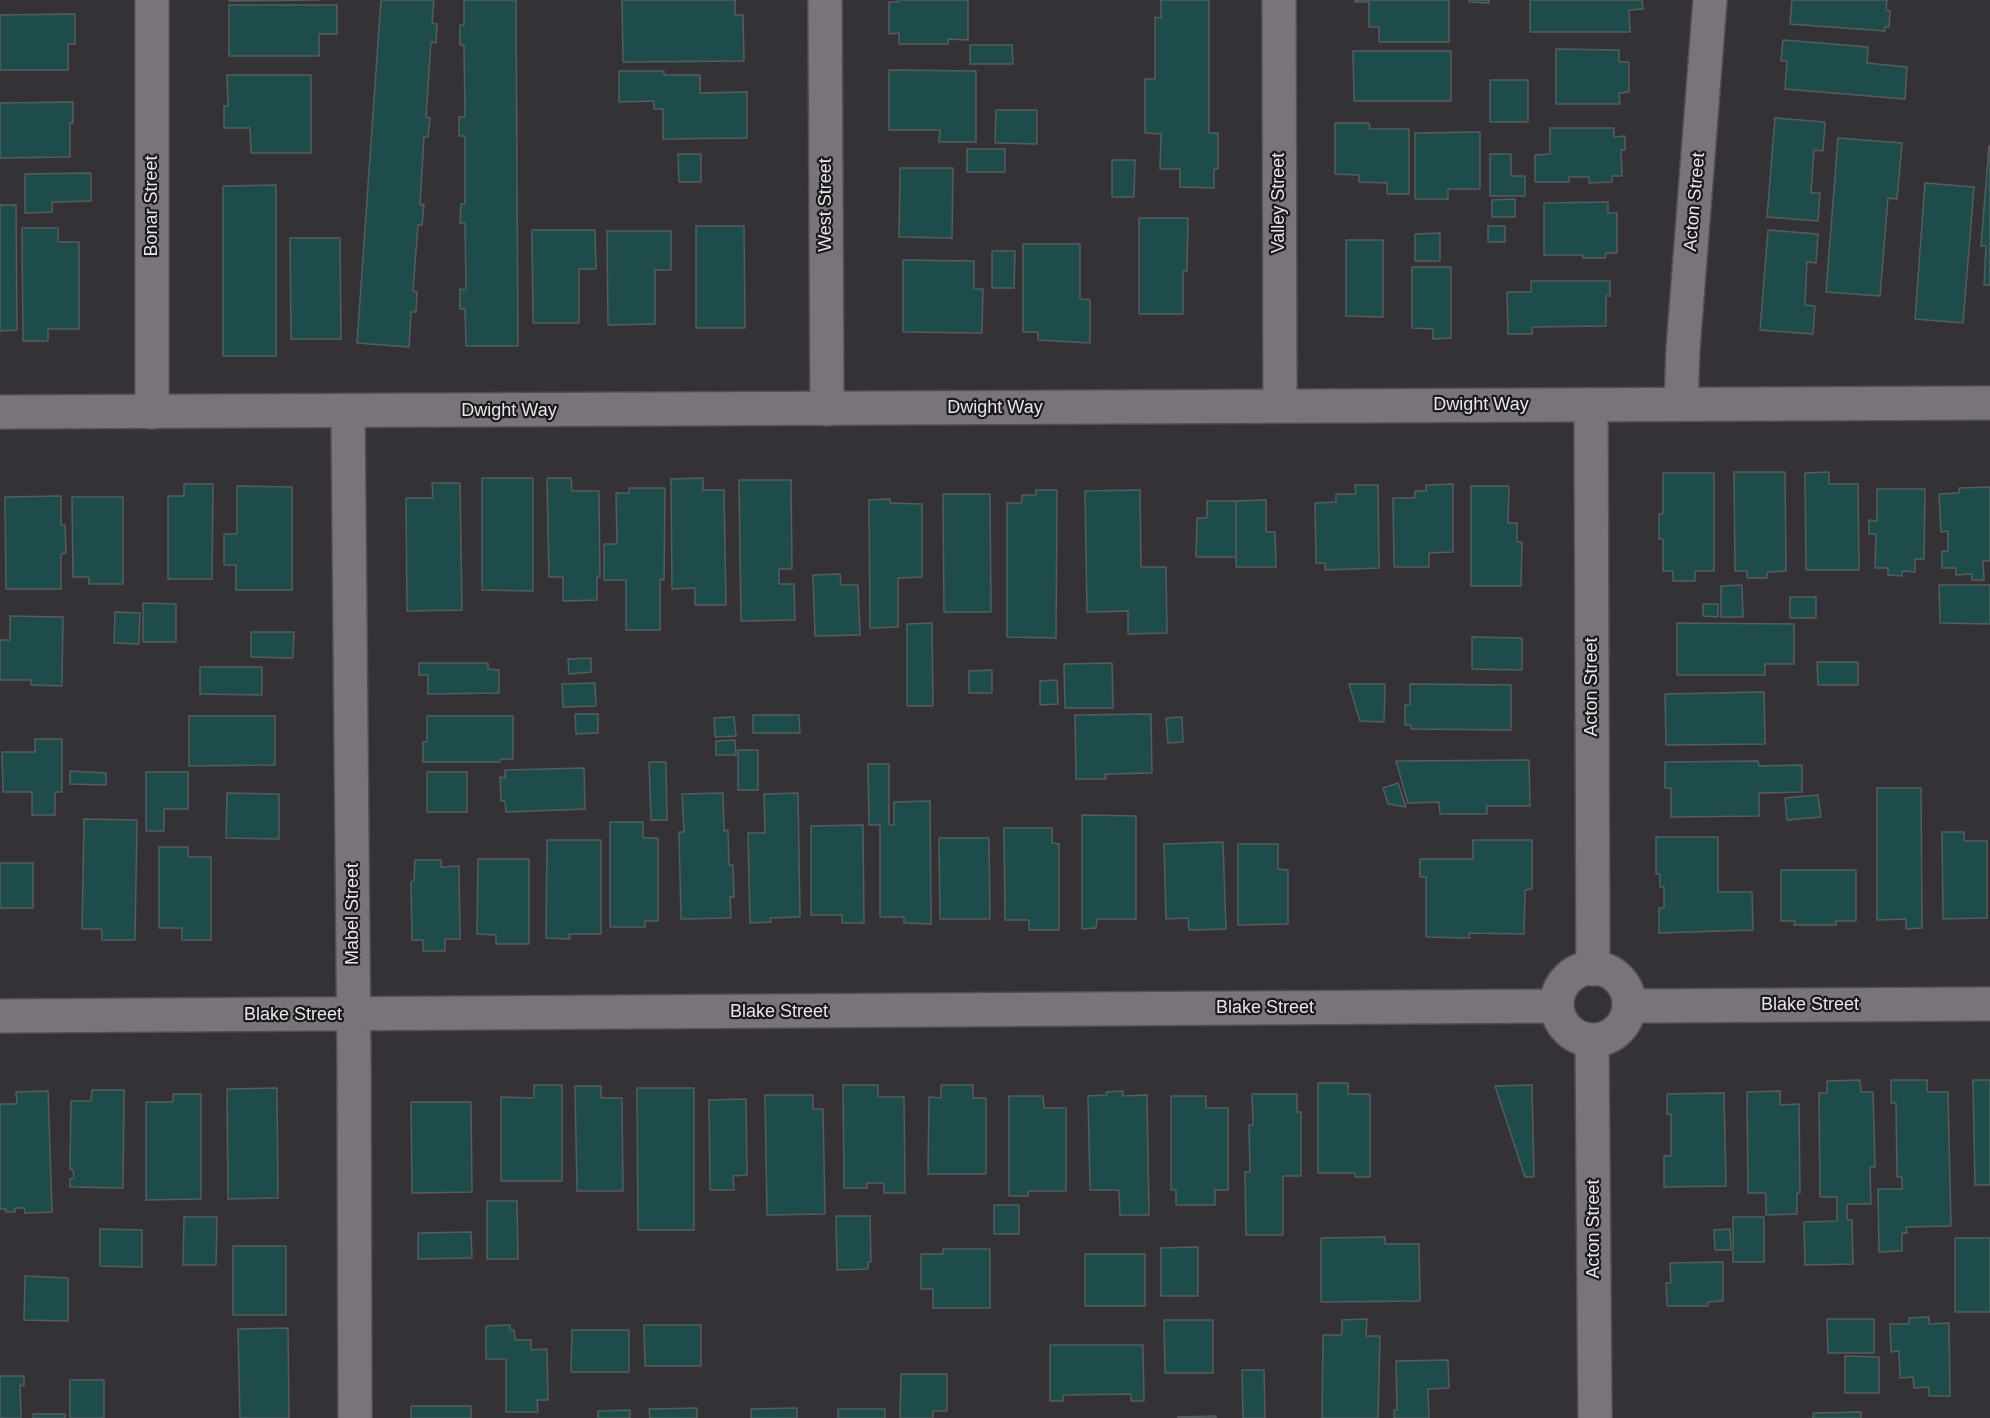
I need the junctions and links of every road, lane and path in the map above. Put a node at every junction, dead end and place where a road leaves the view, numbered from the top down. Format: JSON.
{"nodes":[{"id":1,"x":152,"y":0,"type":"edge"},
{"id":2,"x":825,"y":0,"type":"edge"},
{"id":3,"x":1279,"y":0,"type":"edge"},
{"id":4,"x":1710,"y":0,"type":"edge"},
{"id":5,"x":1990,"y":403,"type":"edge"},
{"id":6,"x":1681,"y":404,"type":"junction"},
{"id":7,"x":1592,"y":405,"type":"junction"},
{"id":8,"x":1280,"y":406,"type":"junction"},
{"id":9,"x":827,"y":410,"type":"junction"},
{"id":10,"x":348,"y":411,"type":"junction"},
{"id":11,"x":0,"y":412,"type":"edge"},
{"id":12,"x":152,"y":412,"type":"junction"},
{"id":13,"x":1593,"y":969,"type":"junction"},
{"id":14,"x":1990,"y":1004,"type":"edge"},
{"id":15,"x":1557,"y":1006,"type":"junction"},
{"id":16,"x":1629,"y":1006,"type":"junction"},
{"id":17,"x":354,"y":1015,"type":"junction"},
{"id":18,"x":0,"y":1016,"type":"edge"},
{"id":19,"x":1592,"y":1040,"type":"junction"},
{"id":20,"x":355,"y":1418,"type":"edge"},
{"id":21,"x":1595,"y":1418,"type":"edge"}],
"edges":[{"from":1,"to":12,"type":"street","name":"Bonar Street"},
{"from":2,"to":9,"type":"street","name":"West Street"},
{"from":3,"to":8,"type":"street","name":"Valley Street"},
{"from":4,"to":6,"type":"street","name":"Acton Street"},
{"from":5,"to":6,"type":"street","name":"Dwight Way"},
{"from":6,"to":7,"type":"street","name":"Dwight Way"},
{"from":7,"to":8,"type":"street","name":"Dwight Way"},
{"from":7,"to":13,"type":"street","name":"Acton Street"},
{"from":8,"to":9,"type":"street","name":"Dwight Way"},
{"from":9,"to":10,"type":"street","name":"Dwight Way"},
{"from":10,"to":12,"type":"street","name":"Dwight Way"},
{"from":10,"to":17,"type":"street","name":"Mabel Street"},
{"from":11,"to":12,"type":"street","name":"Dwight Way"},
{"from":13,"to":15,"type":"street"},
{"from":13,"to":16,"type":"street"},
{"from":14,"to":16,"type":"street","name":"Blake Street"},
{"from":15,"to":17,"type":"street","name":"Blake Street"},
{"from":15,"to":19,"type":"street"},
{"from":16,"to":19,"type":"street"},
{"from":17,"to":18,"type":"street","name":"Blake Street"},
{"from":17,"to":20,"type":"street","name":"Mabel Street"},
{"from":19,"to":21,"type":"street","name":"Acton Street"}]}
